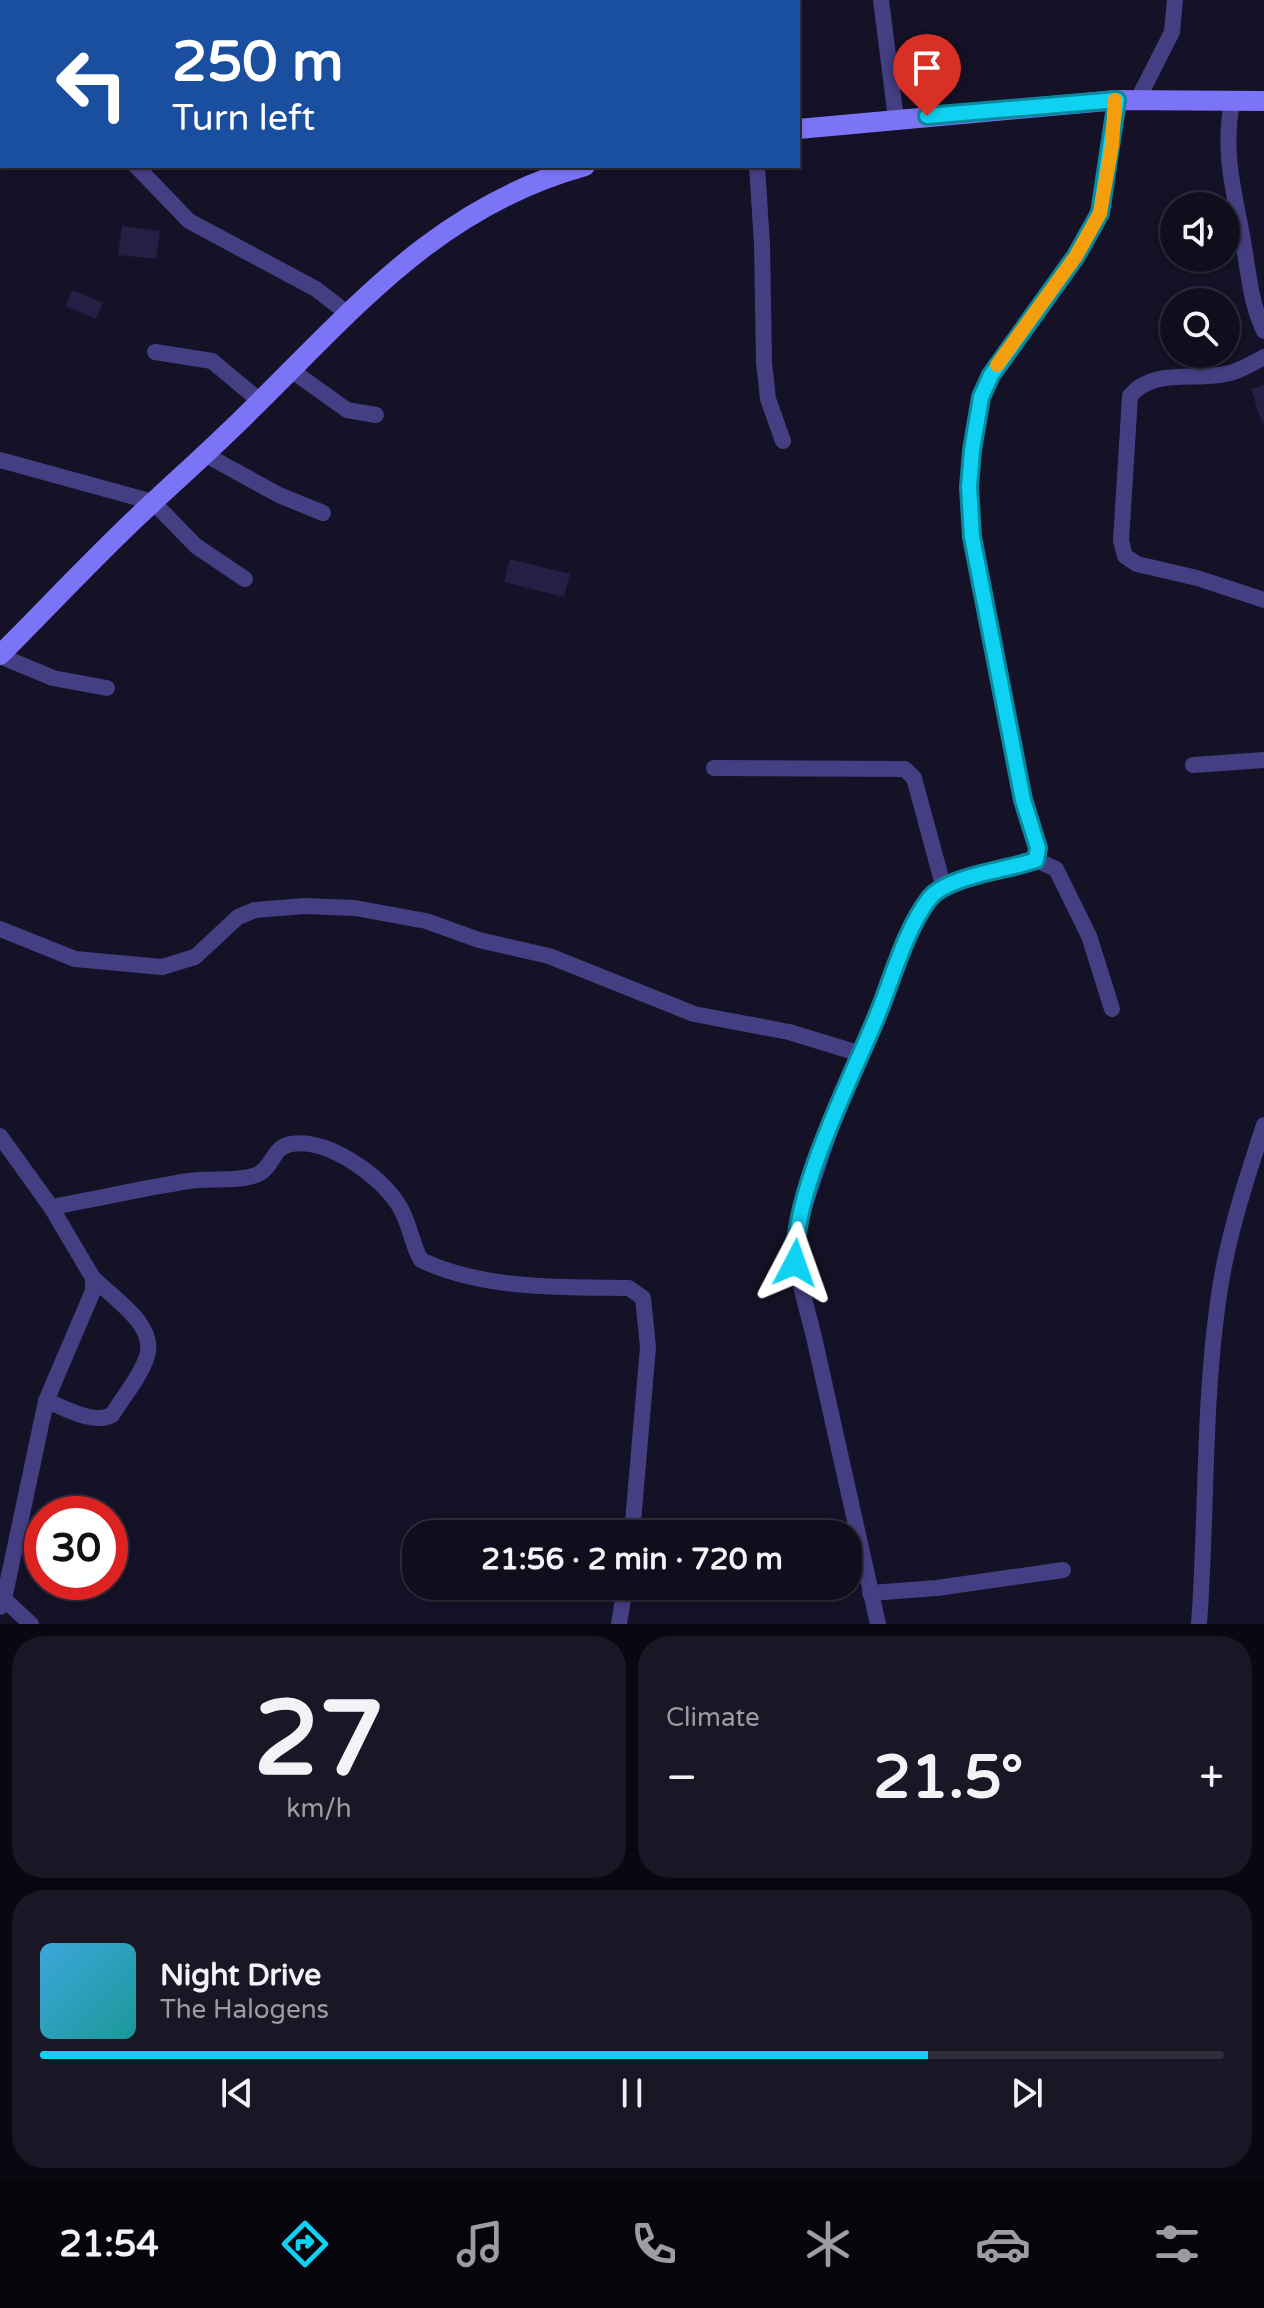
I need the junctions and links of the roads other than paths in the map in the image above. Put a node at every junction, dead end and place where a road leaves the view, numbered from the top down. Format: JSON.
{"nodes":[{"id":1,"x":881,"y":0,"type":"edge"},
{"id":2,"x":1175,"y":0,"type":"edge"},
{"id":3,"x":1127,"y":100,"type":"junction"},
{"id":4,"x":1232,"y":101,"type":"junction"},
{"id":5,"x":1264,"y":101,"type":"edge"},
{"id":6,"x":896,"y":119,"type":"junction"},
{"id":7,"x":800,"y":129,"type":"edge"},
{"id":8,"x":138,"y":168,"type":"edge"},
{"id":9,"x":571,"y":168,"type":"edge"},
{"id":10,"x":757,"y":168,"type":"edge"},
{"id":11,"x":347,"y":313,"type":"junction"},
{"id":12,"x":1264,"y":331,"type":"edge"},
{"id":13,"x":155,"y":352,"type":"dead end"},
{"id":14,"x":1264,"y":357,"type":"edge"},
{"id":15,"x":291,"y":370,"type":"junction"},
{"id":16,"x":260,"y":401,"type":"junction"},
{"id":17,"x":376,"y":415,"type":"dead end"},
{"id":18,"x":783,"y":441,"type":"dead end"},
{"id":19,"x":204,"y":454,"type":"junction"},
{"id":20,"x":0,"y":460,"type":"edge"},
{"id":21,"x":153,"y":502,"type":"junction"},
{"id":22,"x":323,"y":513,"type":"dead end"},
{"id":23,"x":245,"y":579,"type":"dead end"},
{"id":24,"x":1264,"y":600,"type":"edge"},
{"id":25,"x":0,"y":656,"type":"edge"},
{"id":26,"x":107,"y":688,"type":"dead end"},
{"id":27,"x":1264,"y":760,"type":"edge"},
{"id":28,"x":1193,"y":765,"type":"dead end"},
{"id":29,"x":714,"y":768,"type":"dead end"},
{"id":30,"x":1036,"y":860,"type":"junction"},
{"id":31,"x":943,"y":885,"type":"junction"},
{"id":32,"x":0,"y":929,"type":"edge"},
{"id":33,"x":1112,"y":1009,"type":"dead end"},
{"id":34,"x":861,"y":1054,"type":"junction"},
{"id":35,"x":1264,"y":1125,"type":"edge"},
{"id":36,"x":0,"y":1136,"type":"edge"},
{"id":37,"x":51,"y":1207,"type":"junction"},
{"id":38,"x":93,"y":1278,"type":"junction"},
{"id":39,"x":46,"y":1401,"type":"junction"},
{"id":40,"x":633,"y":1520,"type":"edge"},
{"id":41,"x":1063,"y":1570,"type":"dead end"},
{"id":42,"x":870,"y":1593,"type":"junction"},
{"id":43,"x":623,"y":1600,"type":"edge"},
{"id":44,"x":2,"y":1603,"type":"edge"},
{"id":45,"x":31,"y":1624,"type":"edge"},
{"id":46,"x":619,"y":1624,"type":"edge"},
{"id":47,"x":878,"y":1624,"type":"edge"},
{"id":48,"x":1199,"y":1624,"type":"edge"}],
"edges":[{"from":1,"to":6,"type":"street"},
{"from":2,"to":3,"type":"street"},
{"from":3,"to":4,"type":"main road"},
{"from":3,"to":6,"type":"main road"},
{"from":3,"to":30,"type":"street"},
{"from":4,"to":5,"type":"main road"},
{"from":4,"to":12,"type":"street"},
{"from":6,"to":7,"type":"main road"},
{"from":8,"to":11,"type":"street"},
{"from":9,"to":11,"type":"main road"},
{"from":10,"to":18,"type":"street"},
{"from":11,"to":15,"type":"main road"},
{"from":13,"to":16,"type":"street"},
{"from":14,"to":24,"type":"street"},
{"from":15,"to":16,"type":"main road"},
{"from":15,"to":17,"type":"street"},
{"from":16,"to":19,"type":"main road"},
{"from":19,"to":21,"type":"main road"},
{"from":19,"to":22,"type":"street"},
{"from":20,"to":21,"type":"street"},
{"from":21,"to":23,"type":"street"},
{"from":21,"to":25,"type":"main road"},
{"from":25,"to":26,"type":"street"},
{"from":27,"to":28,"type":"street"},
{"from":29,"to":31,"type":"street"},
{"from":30,"to":31,"type":"street"},
{"from":30,"to":33,"type":"street"},
{"from":31,"to":34,"type":"street"},
{"from":32,"to":34,"type":"street"},
{"from":34,"to":42,"type":"street"},
{"from":35,"to":48,"type":"street"},
{"from":36,"to":37,"type":"street"},
{"from":37,"to":38,"type":"street"},
{"from":37,"to":40,"type":"street"},
{"from":38,"to":39,"type":"street"},
{"from":38,"to":39,"type":"street"},
{"from":39,"to":44,"type":"street"},
{"from":41,"to":42,"type":"street"},
{"from":42,"to":47,"type":"street"},
{"from":43,"to":46,"type":"street"},
{"from":44,"to":45,"type":"street"}]}
